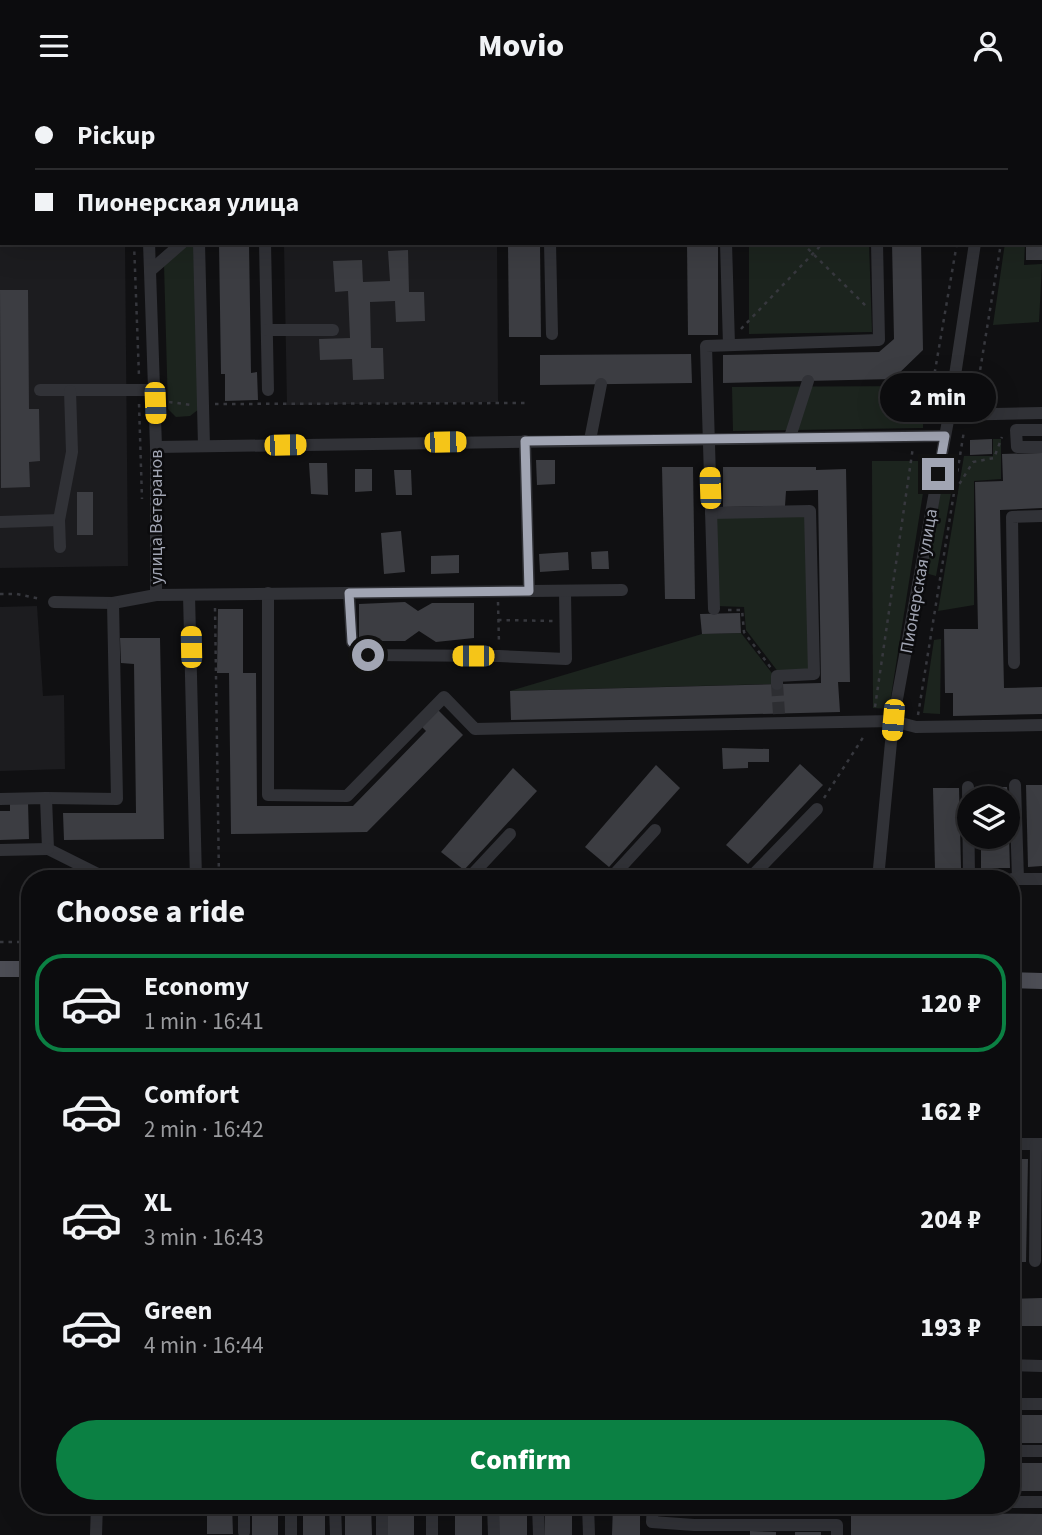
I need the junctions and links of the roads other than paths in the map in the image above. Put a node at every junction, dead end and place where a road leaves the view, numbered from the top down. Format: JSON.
{"nodes":[{"id":1,"x":149,"y":245,"type":"edge"},
{"id":2,"x":180,"y":245,"type":"edge"},
{"id":3,"x":199,"y":245,"type":"edge"},
{"id":4,"x":265,"y":245,"type":"edge"},
{"id":5,"x":550,"y":245,"type":"edge"},
{"id":6,"x":726,"y":245,"type":"edge"},
{"id":7,"x":877,"y":245,"type":"edge"},
{"id":8,"x":975,"y":245,"type":"edge"},
{"id":9,"x":150,"y":271,"type":"junction"},
{"id":10,"x":267,"y":330,"type":"junction"},
{"id":11,"x":332,"y":330,"type":"dead end"},
{"id":12,"x":552,"y":334,"type":"dead end"},
{"id":13,"x":729,"y":344,"type":"junction"},
{"id":14,"x":808,"y":381,"type":"dead end"},
{"id":15,"x":601,"y":384,"type":"dead end"},
{"id":16,"x":40,"y":390,"type":"dead end"},
{"id":17,"x":154,"y":390,"type":"junction"},
{"id":18,"x":268,"y":390,"type":"dead end"},
{"id":19,"x":70,"y":391,"type":"junction"},
{"id":20,"x":1042,"y":413,"type":"edge"},
{"id":21,"x":949,"y":415,"type":"junction"},
{"id":22,"x":1042,"y":430,"type":"edge"},
{"id":23,"x":945,"y":436,"type":"junction"},
{"id":24,"x":790,"y":437,"type":"junction"},
{"id":25,"x":709,"y":438,"type":"junction"},
{"id":26,"x":590,"y":440,"type":"junction"},
{"id":27,"x":525,"y":441,"type":"junction"},
{"id":28,"x":204,"y":446,"type":"junction"},
{"id":29,"x":156,"y":447,"type":"junction"},
{"id":30,"x":1042,"y":447,"type":"edge"},
{"id":31,"x":711,"y":513,"type":"junction"},
{"id":32,"x":1042,"y":516,"type":"edge"},
{"id":33,"x":59,"y":520,"type":"junction"},
{"id":34,"x":0,"y":522,"type":"edge"},
{"id":35,"x":60,"y":547,"type":"dead end"},
{"id":36,"x":622,"y":590,"type":"dead end"},
{"id":37,"x":529,"y":591,"type":"junction"},
{"id":38,"x":565,"y":591,"type":"junction"},
{"id":39,"x":268,"y":593,"type":"junction"},
{"id":40,"x":349,"y":593,"type":"junction"},
{"id":41,"x":156,"y":595,"type":"junction"},
{"id":42,"x":189,"y":595,"type":"junction"},
{"id":43,"x":54,"y":601,"type":"road end"},
{"id":44,"x":113,"y":603,"type":"junction"},
{"id":45,"x":714,"y":609,"type":"road end"},
{"id":46,"x":1014,"y":663,"type":"dead end"},
{"id":47,"x":777,"y":680,"type":"road end"},
{"id":48,"x":893,"y":720,"type":"junction"},
{"id":49,"x":1042,"y":725,"type":"edge"},
{"id":50,"x":1015,"y":785,"type":"dead end"},
{"id":51,"x":46,"y":798,"type":"junction"},
{"id":52,"x":0,"y":799,"type":"edge"},
{"id":53,"x":817,"y":809,"type":"road end"},
{"id":54,"x":655,"y":830,"type":"dead end"},
{"id":55,"x":510,"y":834,"type":"dead end"},
{"id":56,"x":48,"y":849,"type":"junction"},
{"id":57,"x":969,"y":849,"type":"edge"},
{"id":58,"x":0,"y":850,"type":"edge"},
{"id":59,"x":90,"y":870,"type":"edge"},
{"id":60,"x":196,"y":870,"type":"edge"},
{"id":61,"x":476,"y":870,"type":"edge"},
{"id":62,"x":618,"y":870,"type":"edge"},
{"id":63,"x":758,"y":870,"type":"edge"},
{"id":64,"x":879,"y":870,"type":"edge"},
{"id":65,"x":969,"y":870,"type":"edge"},
{"id":66,"x":1015,"y":870,"type":"edge"},
{"id":67,"x":1020,"y":879,"type":"edge"},
{"id":68,"x":1042,"y":879,"type":"edge"},
{"id":69,"x":0,"y":969,"type":"edge"},
{"id":70,"x":21,"y":969,"type":"edge"},
{"id":71,"x":1020,"y":980,"type":"edge"},
{"id":72,"x":1042,"y":981,"type":"edge"},
{"id":73,"x":1020,"y":1144,"type":"edge"},
{"id":74,"x":1039,"y":1144,"type":"edge"},
{"id":75,"x":1035,"y":1261,"type":"dead end"},
{"id":76,"x":1020,"y":1365,"type":"edge"},
{"id":77,"x":1042,"y":1366,"type":"edge"},
{"id":78,"x":1020,"y":1404,"type":"edge"},
{"id":79,"x":1042,"y":1405,"type":"edge"},
{"id":80,"x":1020,"y":1451,"type":"edge"},
{"id":81,"x":1042,"y":1451,"type":"edge"},
{"id":82,"x":1020,"y":1502,"type":"edge"},
{"id":83,"x":1042,"y":1502,"type":"edge"},
{"id":84,"x":97,"y":1514,"type":"edge"},
{"id":85,"x":244,"y":1514,"type":"edge"},
{"id":86,"x":291,"y":1514,"type":"edge"},
{"id":87,"x":335,"y":1514,"type":"edge"},
{"id":88,"x":382,"y":1514,"type":"edge"},
{"id":89,"x":432,"y":1514,"type":"edge"},
{"id":90,"x":493,"y":1514,"type":"edge"},
{"id":91,"x":538,"y":1514,"type":"edge"},
{"id":92,"x":588,"y":1514,"type":"edge"},
{"id":93,"x":652,"y":1528,"type":"edge"},
{"id":94,"x":694,"y":1530,"type":"edge"},
{"id":95,"x":739,"y":1530,"type":"edge"},
{"id":96,"x":788,"y":1530,"type":"edge"},
{"id":97,"x":244,"y":1532,"type":"dead end"},
{"id":98,"x":96,"y":1535,"type":"edge"},
{"id":99,"x":291,"y":1535,"type":"edge"},
{"id":100,"x":336,"y":1535,"type":"edge"},
{"id":101,"x":382,"y":1535,"type":"edge"},
{"id":102,"x":432,"y":1535,"type":"edge"},
{"id":103,"x":494,"y":1535,"type":"edge"},
{"id":104,"x":539,"y":1535,"type":"edge"},
{"id":105,"x":589,"y":1535,"type":"edge"},
{"id":106,"x":837,"y":1535,"type":"edge"}],
"edges":[{"from":1,"to":9,"type":"street","name":"улица Ветеранов"},
{"from":2,"to":9,"type":"street"},
{"from":3,"to":28,"type":"street"},
{"from":4,"to":10,"type":"street"},
{"from":5,"to":12,"type":"street"},
{"from":6,"to":13,"type":"street"},
{"from":7,"to":13,"type":"street"},
{"from":8,"to":21,"type":"street","name":"Пионерская улица"},
{"from":9,"to":17,"type":"street","name":"улица Ветеранов"},
{"from":10,"to":11,"type":"street"},
{"from":10,"to":18,"type":"street"},
{"from":13,"to":25,"type":"street"},
{"from":14,"to":24,"type":"street"},
{"from":15,"to":26,"type":"street"},
{"from":16,"to":19,"type":"street"},
{"from":17,"to":19,"type":"street"},
{"from":17,"to":29,"type":"street","name":"улица Ветеранов"},
{"from":19,"to":33,"type":"street"},
{"from":20,"to":21,"type":"street"},
{"from":21,"to":23,"type":"street","name":"Пионерская улица"},
{"from":22,"to":30,"type":"street"},
{"from":23,"to":24,"type":"street"},
{"from":23,"to":48,"type":"street","name":"Пионерская улица"},
{"from":24,"to":25,"type":"street"},
{"from":25,"to":26,"type":"street"},
{"from":25,"to":31,"type":"street"},
{"from":26,"to":27,"type":"street"},
{"from":27,"to":28,"type":"street"},
{"from":27,"to":37,"type":"street"},
{"from":28,"to":29,"type":"street"},
{"from":29,"to":41,"type":"street","name":"улица Ветеранов"},
{"from":31,"to":45,"type":"street"},
{"from":31,"to":47,"type":"street"},
{"from":32,"to":46,"type":"street"},
{"from":33,"to":34,"type":"street"},
{"from":33,"to":35,"type":"street"},
{"from":36,"to":38,"type":"street"},
{"from":37,"to":38,"type":"street"},
{"from":37,"to":40,"type":"street"},
{"from":38,"to":40,"type":"street"},
{"from":39,"to":40,"type":"street"},
{"from":39,"to":42,"type":"street"},
{"from":39,"to":48,"type":"street"},
{"from":41,"to":42,"type":"street"},
{"from":41,"to":44,"type":"street"},
{"from":42,"to":60,"type":"street"},
{"from":43,"to":44,"type":"street"},
{"from":44,"to":51,"type":"street"},
{"from":48,"to":49,"type":"street"},
{"from":48,"to":64,"type":"street","name":"Пионерская улица"},
{"from":50,"to":66,"type":"street"},
{"from":51,"to":52,"type":"street"},
{"from":51,"to":56,"type":"street"},
{"from":53,"to":63,"type":"street"},
{"from":54,"to":62,"type":"street"},
{"from":55,"to":61,"type":"street"},
{"from":56,"to":58,"type":"street"},
{"from":56,"to":59,"type":"street"},
{"from":57,"to":65,"type":"street"},
{"from":67,"to":68,"type":"street"},
{"from":69,"to":70,"type":"main road"},
{"from":71,"to":72,"type":"main road"},
{"from":73,"to":74,"type":"street"},
{"from":74,"to":75,"type":"street"},
{"from":76,"to":77,"type":"street"},
{"from":78,"to":79,"type":"street"},
{"from":80,"to":81,"type":"street"},
{"from":82,"to":83,"type":"street"},
{"from":84,"to":98,"type":"street"},
{"from":85,"to":97,"type":"street"},
{"from":86,"to":99,"type":"street"},
{"from":87,"to":100,"type":"street"},
{"from":88,"to":101,"type":"street"},
{"from":89,"to":102,"type":"street"},
{"from":90,"to":103,"type":"street"},
{"from":91,"to":104,"type":"street"},
{"from":92,"to":105,"type":"street"},
{"from":93,"to":94,"type":"street"},
{"from":94,"to":95,"type":"street"},
{"from":95,"to":96,"type":"street"},
{"from":96,"to":106,"type":"street"}]}
